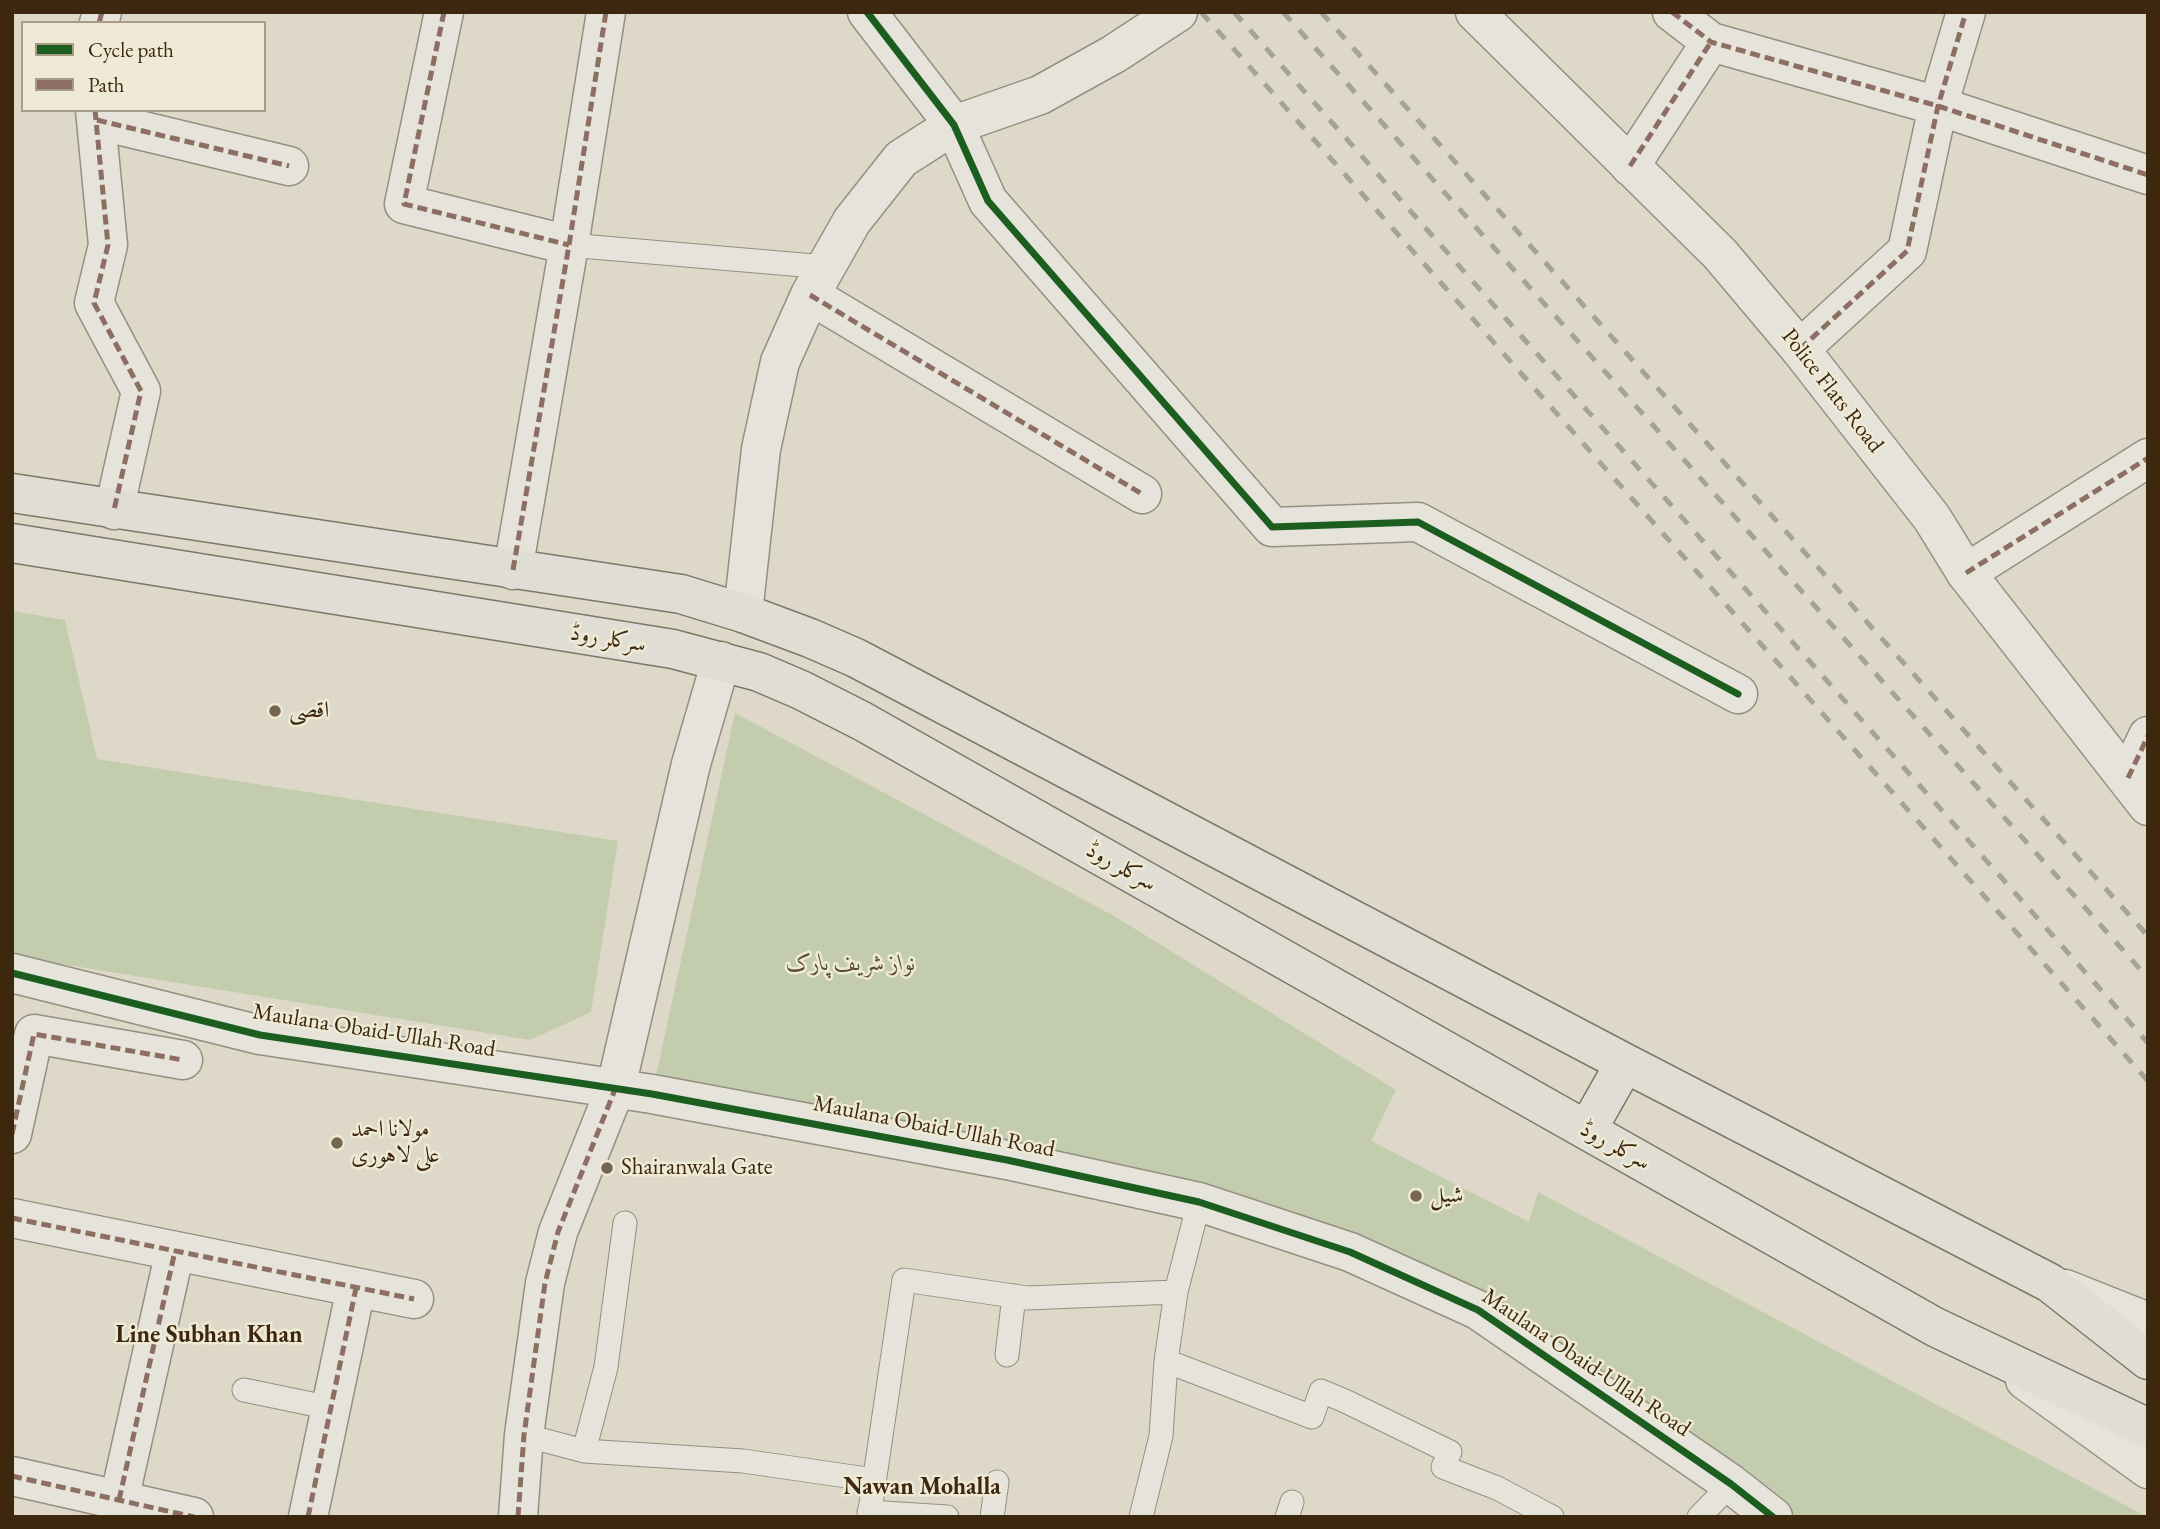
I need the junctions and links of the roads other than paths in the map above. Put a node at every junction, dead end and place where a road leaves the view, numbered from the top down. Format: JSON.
{"nodes":[{"id":1,"x":444,"y":12,"type":"edge"},
{"id":2,"x":606,"y":12,"type":"edge"},
{"id":3,"x":866,"y":12,"type":"edge"},
{"id":4,"x":1178,"y":12,"type":"edge"},
{"id":5,"x":1475,"y":12,"type":"edge"},
{"id":6,"x":1672,"y":12,"type":"edge"},
{"id":7,"x":1966,"y":12,"type":"edge"},
{"id":8,"x":1711,"y":42,"type":"junction"},
{"id":9,"x":1938,"y":106,"type":"junction"},
{"id":10,"x":96,"y":115,"type":"edge"},
{"id":11,"x":954,"y":125,"type":"junction"},
{"id":12,"x":289,"y":166,"type":"dead end"},
{"id":13,"x":1630,"y":166,"type":"junction"},
{"id":14,"x":2148,"y":175,"type":"edge"},
{"id":15,"x":569,"y":245,"type":"junction"},
{"id":16,"x":818,"y":281,"type":"junction"},
{"id":17,"x":1800,"y":349,"type":"junction"},
{"id":18,"x":2148,"y":458,"type":"edge"},
{"id":19,"x":12,"y":493,"type":"edge"},
{"id":20,"x":1142,"y":494,"type":"dead end"},
{"id":21,"x":114,"y":510,"type":"junction"},
{"id":22,"x":12,"y":543,"type":"edge"},
{"id":23,"x":513,"y":570,"type":"junction"},
{"id":24,"x":1966,"y":573,"type":"junction"},
{"id":25,"x":743,"y":613,"type":"junction"},
{"id":26,"x":721,"y":661,"type":"junction"},
{"id":27,"x":1738,"y":694,"type":"dead end"},
{"id":28,"x":2148,"y":736,"type":"edge"},
{"id":29,"x":2138,"y":792,"type":"edge"},
{"id":30,"x":12,"y":973,"type":"edge"},
{"id":31,"x":183,"y":1060,"type":"dead end"},
{"id":32,"x":1625,"y":1063,"type":"junction"},
{"id":33,"x":616,"y":1087,"type":"junction"},
{"id":34,"x":1587,"y":1130,"type":"junction"},
{"id":35,"x":12,"y":1134,"type":"edge"},
{"id":36,"x":1199,"y":1202,"type":"junction"},
{"id":37,"x":12,"y":1218,"type":"edge"},
{"id":38,"x":625,"y":1223,"type":"dead end"},
{"id":39,"x":175,"y":1251,"type":"junction"},
{"id":40,"x":2050,"y":1283,"type":"junction"},
{"id":41,"x":356,"y":1288,"type":"junction"},
{"id":42,"x":1176,"y":1292,"type":"junction"},
{"id":43,"x":1014,"y":1296,"type":"junction"},
{"id":44,"x":414,"y":1299,"type":"dead end"},
{"id":45,"x":2148,"y":1322,"type":"edge"},
{"id":46,"x":1988,"y":1352,"type":"junction"},
{"id":47,"x":1007,"y":1356,"type":"dead end"},
{"id":48,"x":2148,"y":1360,"type":"edge"},
{"id":49,"x":1166,"y":1361,"type":"junction"},
{"id":50,"x":244,"y":1390,"type":"dead end"},
{"id":51,"x":331,"y":1408,"type":"junction"},
{"id":52,"x":2148,"y":1428,"type":"edge"},
{"id":53,"x":524,"y":1435,"type":"junction"},
{"id":54,"x":584,"y":1451,"type":"junction"},
{"id":55,"x":2148,"y":1469,"type":"edge"},
{"id":56,"x":12,"y":1476,"type":"edge"},
{"id":57,"x":874,"y":1480,"type":"junction"},
{"id":58,"x":997,"y":1482,"type":"dead end"},
{"id":59,"x":1731,"y":1484,"type":"junction"},
{"id":60,"x":119,"y":1500,"type":"junction"},
{"id":61,"x":869,"y":1514,"type":"edge"},
{"id":62,"x":1540,"y":1514,"type":"edge"},
{"id":63,"x":194,"y":1517,"type":"edge"},
{"id":64,"x":308,"y":1517,"type":"edge"},
{"id":65,"x":518,"y":1517,"type":"edge"},
{"id":66,"x":947,"y":1517,"type":"edge"},
{"id":67,"x":992,"y":1517,"type":"edge"},
{"id":68,"x":1142,"y":1517,"type":"edge"},
{"id":69,"x":1699,"y":1517,"type":"edge"},
{"id":70,"x":1773,"y":1517,"type":"edge"}],
"edges":[{"from":1,"to":15,"type":"street"},
{"from":2,"to":15,"type":"street"},
{"from":3,"to":11,"type":"street"},
{"from":4,"to":11,"type":"street"},
{"from":5,"to":13,"type":"street","name":"Police Flats Road"},
{"from":6,"to":8,"type":"street"},
{"from":7,"to":9,"type":"street"},
{"from":8,"to":9,"type":"street"},
{"from":8,"to":13,"type":"street"},
{"from":9,"to":14,"type":"street"},
{"from":9,"to":17,"type":"street"},
{"from":10,"to":12,"type":"street"},
{"from":10,"to":21,"type":"street"},
{"from":11,"to":16,"type":"street"},
{"from":11,"to":27,"type":"street"},
{"from":13,"to":17,"type":"street","name":"Police Flats Road"},
{"from":15,"to":16,"type":"lane"},
{"from":15,"to":23,"type":"street"},
{"from":16,"to":20,"type":"street"},
{"from":16,"to":25,"type":"street"},
{"from":17,"to":24,"type":"street","name":"Police Flats Road"},
{"from":18,"to":24,"type":"street"},
{"from":19,"to":21,"type":"main road"},
{"from":21,"to":23,"type":"main road"},
{"from":22,"to":26,"type":"main road","name":"سرکلر روڈ"},
{"from":23,"to":25,"type":"main road"},
{"from":24,"to":29,"type":"street","name":"Police Flats Road"},
{"from":25,"to":32,"type":"main road"},
{"from":26,"to":33,"type":"street"},
{"from":26,"to":34,"type":"main road","name":"سرکلر روڈ"},
{"from":28,"to":29,"type":"street"},
{"from":30,"to":33,"type":"street","name":"Maulana Obaid-Ullah Road"},
{"from":31,"to":35,"type":"street"},
{"from":32,"to":34,"type":"main road"},
{"from":32,"to":40,"type":"main road"},
{"from":33,"to":36,"type":"street","name":"Maulana Obaid-Ullah Road"},
{"from":33,"to":53,"type":"street"},
{"from":34,"to":46,"type":"main road","name":"سرکلر روڈ"},
{"from":36,"to":42,"type":"lane"},
{"from":36,"to":59,"type":"street","name":"Maulana Obaid-Ullah Road"},
{"from":37,"to":39,"type":"street"},
{"from":38,"to":54,"type":"lane"},
{"from":39,"to":41,"type":"street"},
{"from":39,"to":60,"type":"street"},
{"from":40,"to":45,"type":"street"},
{"from":40,"to":48,"type":"main road"},
{"from":41,"to":44,"type":"street"},
{"from":41,"to":51,"type":"street"},
{"from":42,"to":43,"type":"lane"},
{"from":42,"to":49,"type":"lane"},
{"from":43,"to":47,"type":"lane"},
{"from":43,"to":57,"type":"lane"},
{"from":46,"to":52,"type":"main road","name":"سرکلر روڈ"},
{"from":46,"to":55,"type":"street"},
{"from":49,"to":62,"type":"lane"},
{"from":49,"to":68,"type":"lane"},
{"from":50,"to":51,"type":"lane"},
{"from":51,"to":64,"type":"street"},
{"from":53,"to":54,"type":"lane"},
{"from":53,"to":65,"type":"street"},
{"from":54,"to":57,"type":"lane"},
{"from":56,"to":60,"type":"street"},
{"from":57,"to":61,"type":"lane"},
{"from":58,"to":67,"type":"lane"},
{"from":59,"to":69,"type":"lane"},
{"from":59,"to":70,"type":"street","name":"Maulana Obaid-Ullah Road"},
{"from":60,"to":63,"type":"street"},
{"from":61,"to":66,"type":"lane"}]}
